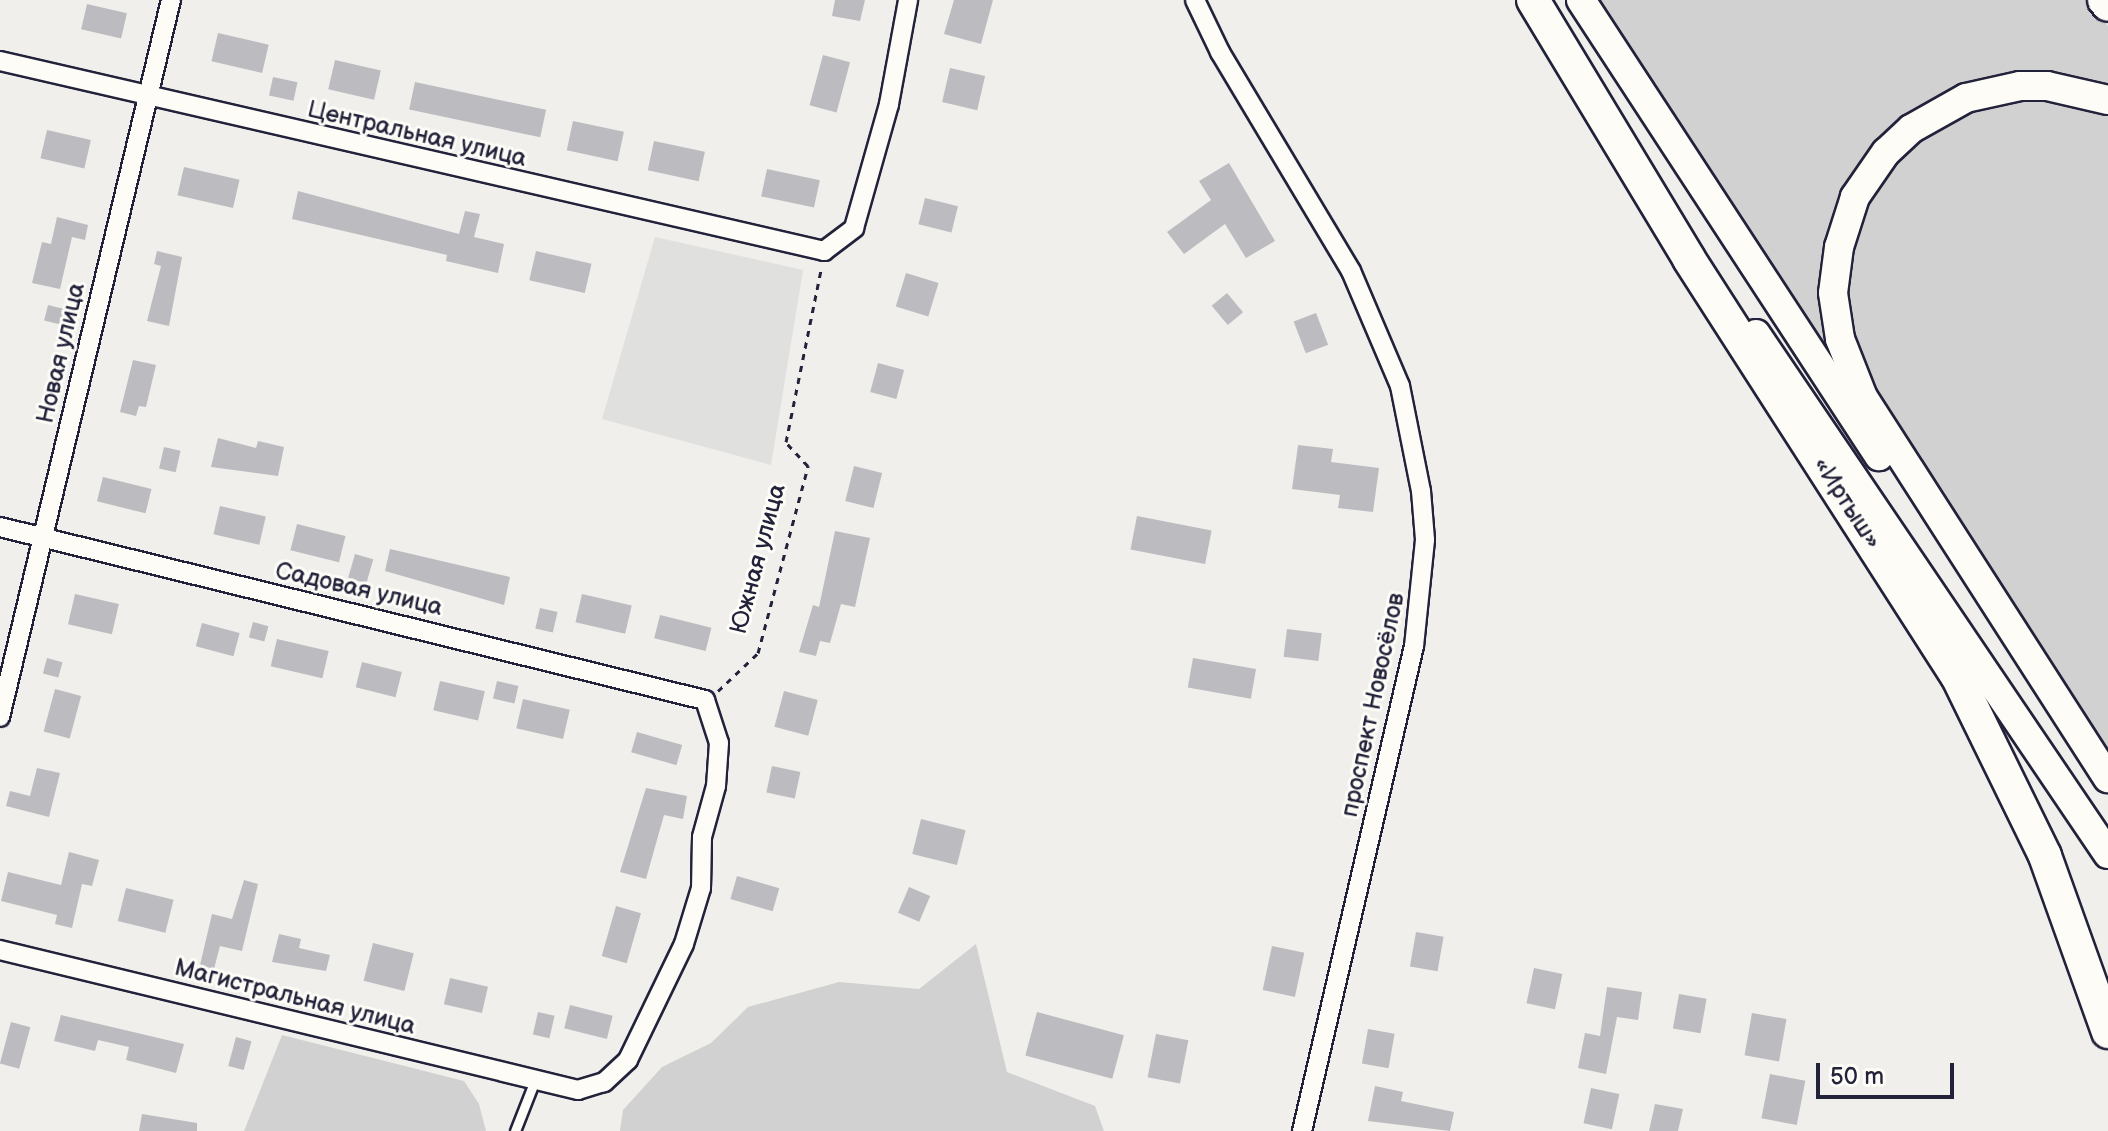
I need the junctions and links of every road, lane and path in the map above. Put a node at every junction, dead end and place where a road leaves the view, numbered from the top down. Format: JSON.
{"nodes":[{"id":1,"x":171,"y":0,"type":"edge"},
{"id":2,"x":908,"y":0,"type":"edge"},
{"id":3,"x":1195,"y":0,"type":"edge"},
{"id":4,"x":1533,"y":0,"type":"edge"},
{"id":5,"x":1581,"y":0,"type":"edge"},
{"id":6,"x":2104,"y":0,"type":"edge"},
{"id":7,"x":2108,"y":5,"type":"edge"},
{"id":8,"x":1555,"y":34,"type":"junction"},
{"id":9,"x":0,"y":61,"type":"edge"},
{"id":10,"x":146,"y":97,"type":"junction"},
{"id":11,"x":2108,"y":100,"type":"edge"},
{"id":12,"x":824,"y":251,"type":"junction"},
{"id":13,"x":0,"y":527,"type":"edge"},
{"id":14,"x":43,"y":538,"type":"junction"},
{"id":15,"x":8,"y":648,"type":"edge"},
{"id":16,"x":705,"y":700,"type":"junction"},
{"id":17,"x":0,"y":717,"type":"edge"},
{"id":18,"x":2108,"y":778,"type":"edge"},
{"id":19,"x":2108,"y":795,"type":"edge"},
{"id":20,"x":2108,"y":854,"type":"edge"},
{"id":21,"x":0,"y":950,"type":"edge"},
{"id":22,"x":2108,"y":1032,"type":"edge"},
{"id":23,"x":535,"y":1080,"type":"junction"},
{"id":24,"x":515,"y":1131,"type":"edge"},
{"id":25,"x":1302,"y":1131,"type":"edge"}],
"edges":[{"from":1,"to":10,"type":"street","name":"Новая улица"},
{"from":2,"to":12,"type":"street"},
{"from":3,"to":25,"type":"street","name":"проспект Новосёлов"},
{"from":4,"to":8,"type":"highway","name":"«Иртыш»"},
{"from":5,"to":19,"type":"main road"},
{"from":6,"to":7,"type":"highway"},
{"from":8,"to":20,"type":"main road"},
{"from":8,"to":22,"type":"highway","name":"«Иртыш»"},
{"from":9,"to":10,"type":"street","name":"Центральная улица"},
{"from":10,"to":12,"type":"street","name":"Центральная улица"},
{"from":10,"to":14,"type":"street","name":"Новая улица"},
{"from":11,"to":18,"type":"main road"},
{"from":12,"to":16,"type":"path","name":"Южная улица"},
{"from":13,"to":14,"type":"street","name":"Садовая улица"},
{"from":14,"to":15,"type":"street","name":"Новая улица"},
{"from":14,"to":16,"type":"street","name":"Садовая улица"},
{"from":15,"to":17,"type":"street","name":"Новая улица"},
{"from":16,"to":23,"type":"street","name":"Магистральная улица"},
{"from":21,"to":23,"type":"street","name":"Магистральная улица"},
{"from":23,"to":24,"type":"lane"}]}
